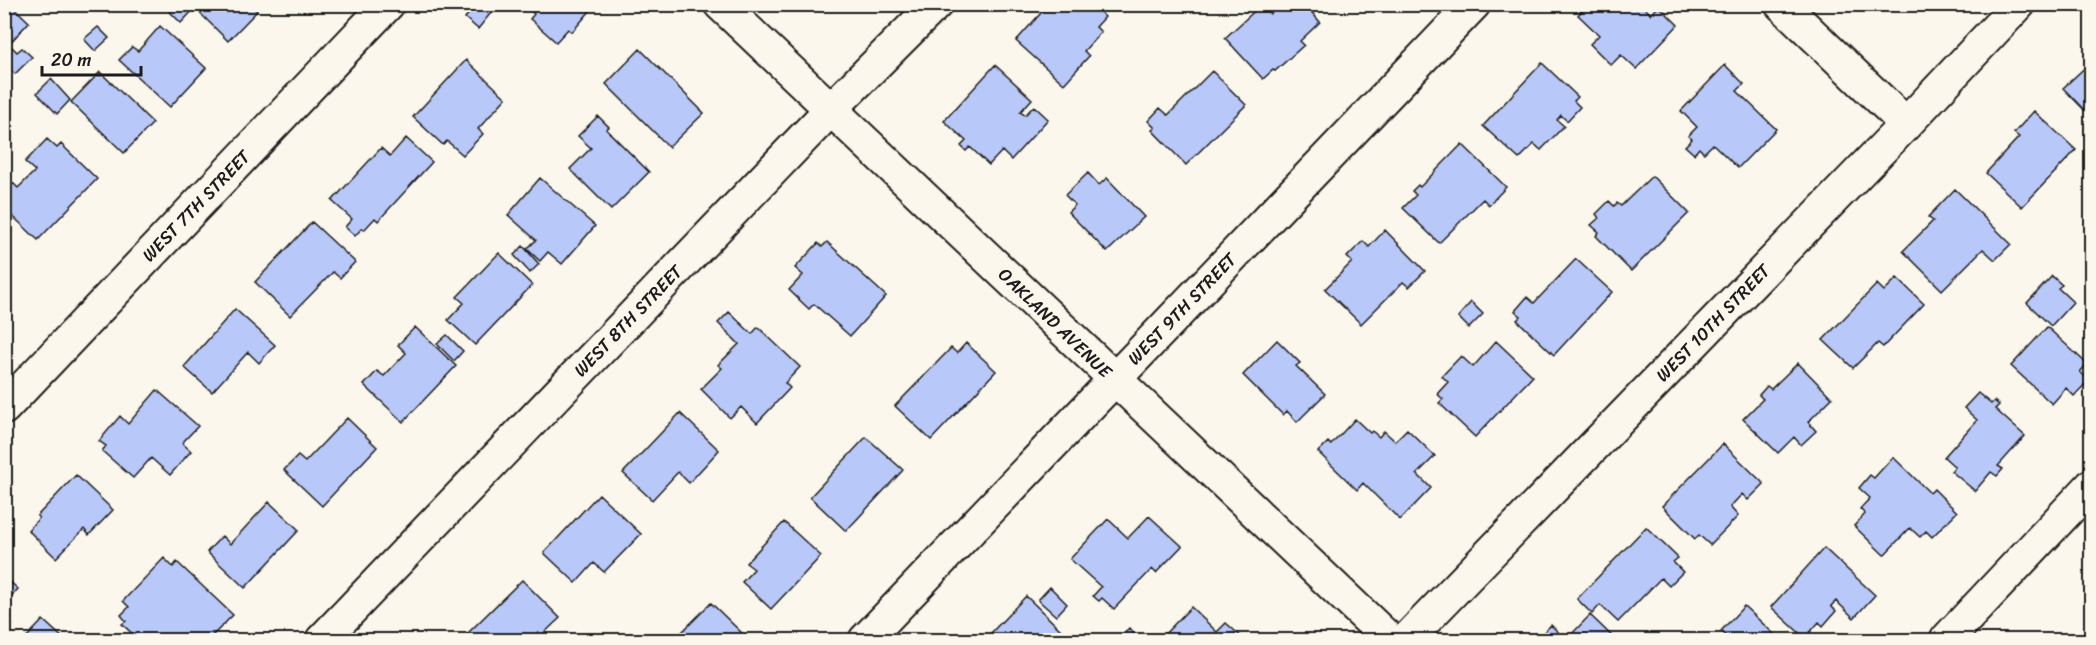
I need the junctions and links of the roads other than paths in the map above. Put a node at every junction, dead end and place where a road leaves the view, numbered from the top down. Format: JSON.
{"nodes":[{"id":1,"x":388,"y":4,"type":"edge"},
{"id":2,"x":720,"y":4,"type":"edge"},
{"id":3,"x":936,"y":4,"type":"edge"},
{"id":4,"x":1474,"y":4,"type":"edge"},
{"id":5,"x":1781,"y":4,"type":"edge"},
{"id":6,"x":2019,"y":4,"type":"edge"},
{"id":7,"x":831,"y":109,"type":"junction"},
{"id":8,"x":1906,"y":124,"type":"junction"},
{"id":9,"x":1114,"y":380,"type":"junction"},
{"id":10,"x":4,"y":408,"type":"edge"},
{"id":11,"x":2091,"y":485,"type":"edge"},
{"id":12,"x":322,"y":640,"type":"edge"},
{"id":13,"x":865,"y":640,"type":"edge"},
{"id":14,"x":1390,"y":640,"type":"edge"},
{"id":15,"x":1406,"y":640,"type":"edge"},
{"id":16,"x":1946,"y":640,"type":"edge"}],
"edges":[{"from":1,"to":10,"type":"street","name":"WEST 7TH STREET"},
{"from":2,"to":7,"type":"street","name":"OAKLAND AVENUE"},
{"from":3,"to":7,"type":"street","name":"WEST 8TH STREET"},
{"from":4,"to":9,"type":"street","name":"WEST 9TH STREET"},
{"from":5,"to":8,"type":"street"},
{"from":6,"to":8,"type":"street","name":"WEST 10TH STREET"},
{"from":7,"to":9,"type":"street","name":"OAKLAND AVENUE"},
{"from":7,"to":12,"type":"street","name":"WEST 8TH STREET"},
{"from":8,"to":15,"type":"street","name":"WEST 10TH STREET"},
{"from":9,"to":13,"type":"street","name":"WEST 9TH STREET"},
{"from":9,"to":14,"type":"street","name":"OAKLAND AVENUE"},
{"from":11,"to":16,"type":"street"}]}
